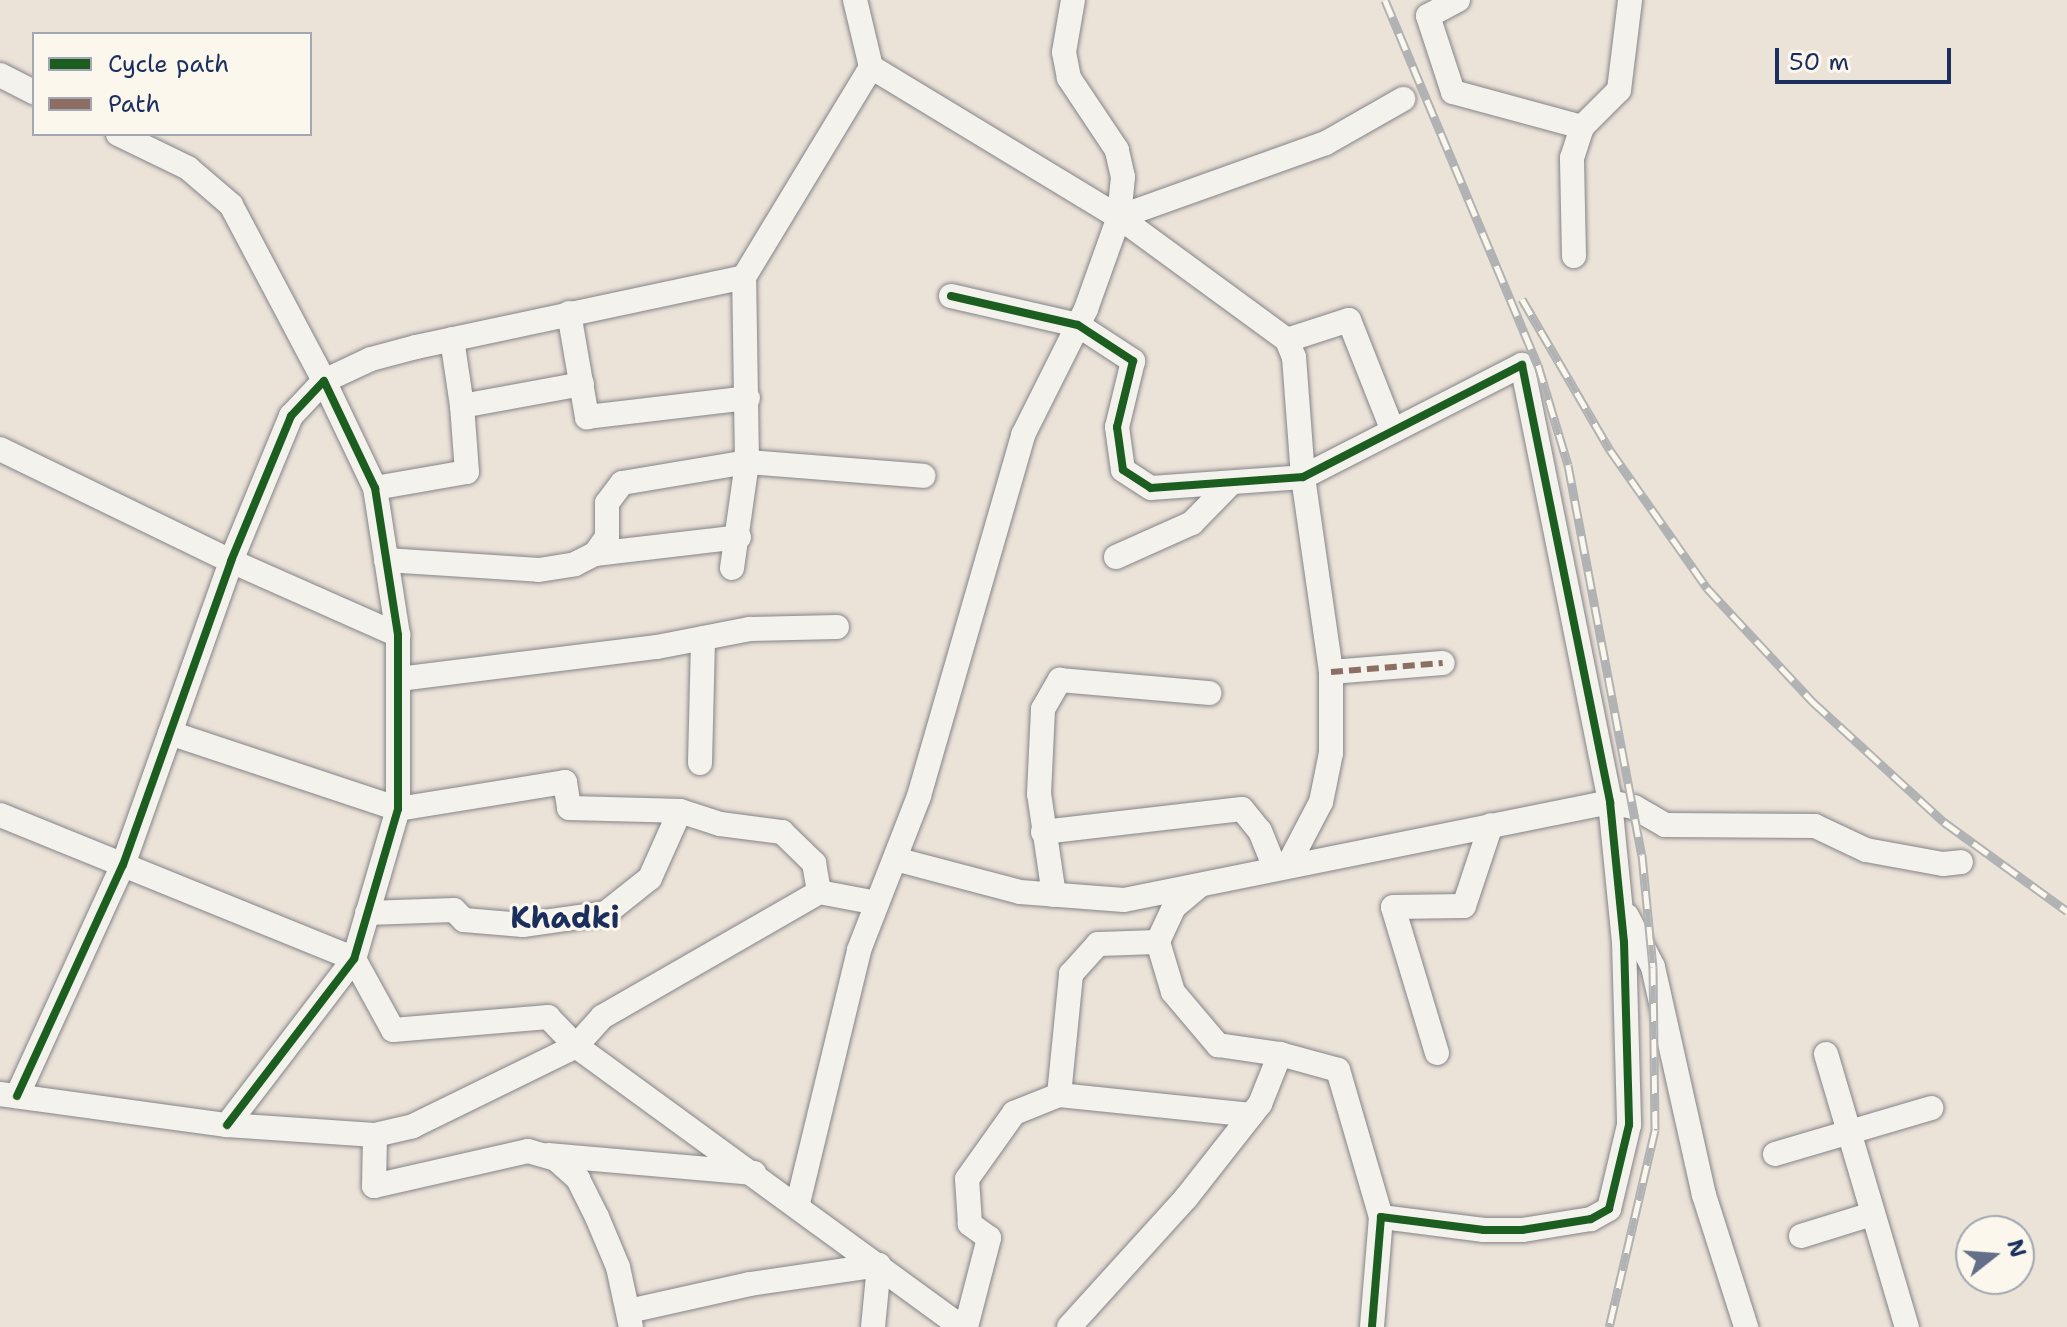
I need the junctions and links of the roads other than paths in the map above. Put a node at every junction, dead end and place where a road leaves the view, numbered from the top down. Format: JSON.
{"nodes":[{"id":1,"x":855,"y":0,"type":"edge"},
{"id":2,"x":1073,"y":0,"type":"edge"},
{"id":3,"x":1458,"y":0,"type":"edge"},
{"id":4,"x":1630,"y":0,"type":"edge"},
{"id":5,"x":871,"y":67,"type":"junction"},
{"id":6,"x":0,"y":75,"type":"edge"},
{"id":7,"x":32,"y":91,"type":"edge"},
{"id":8,"x":1403,"y":99,"type":"dead end"},
{"id":9,"x":1582,"y":127,"type":"junction"},
{"id":10,"x":122,"y":136,"type":"edge"},
{"id":11,"x":1119,"y":217,"type":"junction"},
{"id":12,"x":1574,"y":256,"type":"dead end"},
{"id":13,"x":744,"y":277,"type":"junction"},
{"id":14,"x":951,"y":296,"type":"dead end"},
{"id":15,"x":569,"y":313,"type":"junction"},
{"id":16,"x":1078,"y":325,"type":"junction"},
{"id":17,"x":452,"y":339,"type":"junction"},
{"id":18,"x":1287,"y":340,"type":"junction"},
{"id":19,"x":324,"y":381,"type":"junction"},
{"id":20,"x":582,"y":384,"type":"junction"},
{"id":21,"x":748,"y":398,"type":"junction"},
{"id":22,"x":462,"y":406,"type":"junction"},
{"id":23,"x":1393,"y":431,"type":"junction"},
{"id":24,"x":0,"y":449,"type":"edge"},
{"id":25,"x":747,"y":462,"type":"junction"},
{"id":26,"x":923,"y":476,"type":"dead end"},
{"id":27,"x":1303,"y":477,"type":"junction"},
{"id":28,"x":1230,"y":484,"type":"junction"},
{"id":29,"x":375,"y":488,"type":"junction"},
{"id":30,"x":739,"y":537,"type":"junction"},
{"id":31,"x":595,"y":554,"type":"junction"},
{"id":32,"x":1116,"y":557,"type":"dead end"},
{"id":33,"x":386,"y":560,"type":"junction"},
{"id":34,"x":231,"y":561,"type":"junction"},
{"id":35,"x":732,"y":568,"type":"dead end"},
{"id":36,"x":837,"y":627,"type":"dead end"},
{"id":37,"x":398,"y":635,"type":"junction"},
{"id":38,"x":703,"y":638,"type":"junction"},
{"id":39,"x":1443,"y":663,"type":"dead end"},
{"id":40,"x":1331,"y":672,"type":"junction"},
{"id":41,"x":399,"y":679,"type":"junction"},
{"id":42,"x":1209,"y":693,"type":"dead end"},
{"id":43,"x":170,"y":733,"type":"junction"},
{"id":44,"x":700,"y":763,"type":"dead end"},
{"id":45,"x":1610,"y":802,"type":"junction"},
{"id":46,"x":398,"y":809,"type":"junction"},
{"id":47,"x":680,"y":811,"type":"junction"},
{"id":48,"x":0,"y":815,"type":"edge"},
{"id":49,"x":1491,"y":825,"type":"junction"},
{"id":50,"x":1043,"y":832,"type":"junction"},
{"id":51,"x":895,"y":859,"type":"junction"},
{"id":52,"x":1961,"y":862,"type":"dead end"},
{"id":53,"x":123,"y":865,"type":"junction"},
{"id":54,"x":1282,"y":866,"type":"junction"},
{"id":55,"x":1201,"y":884,"type":"junction"},
{"id":56,"x":819,"y":892,"type":"junction"},
{"id":57,"x":1054,"y":895,"type":"junction"},
{"id":58,"x":1620,"y":900,"type":"junction"},
{"id":59,"x":877,"y":903,"type":"junction"},
{"id":60,"x":367,"y":913,"type":"junction"},
{"id":61,"x":1158,"y":942,"type":"junction"},
{"id":62,"x":354,"y":959,"type":"junction"},
{"id":63,"x":576,"y":1046,"type":"junction"},
{"id":64,"x":1437,"y":1053,"type":"dead end"},
{"id":65,"x":1280,"y":1054,"type":"junction"},
{"id":66,"x":1826,"y":1054,"type":"dead end"},
{"id":67,"x":9,"y":1095,"type":"edge"},
{"id":68,"x":1059,"y":1095,"type":"junction"},
{"id":69,"x":1931,"y":1108,"type":"dead end"},
{"id":70,"x":1251,"y":1115,"type":"junction"},
{"id":71,"x":227,"y":1125,"type":"junction"},
{"id":72,"x":1849,"y":1132,"type":"junction"},
{"id":73,"x":375,"y":1135,"type":"junction"},
{"id":74,"x":1775,"y":1154,"type":"dead end"},
{"id":75,"x":541,"y":1155,"type":"junction"},
{"id":76,"x":755,"y":1173,"type":"junction"},
{"id":77,"x":798,"y":1203,"type":"junction"},
{"id":78,"x":1872,"y":1214,"type":"junction"},
{"id":79,"x":1381,"y":1217,"type":"junction"},
{"id":80,"x":1801,"y":1236,"type":"dead end"},
{"id":81,"x":879,"y":1265,"type":"junction"},
{"id":82,"x":630,"y":1319,"type":"edge"},
{"id":83,"x":873,"y":1327,"type":"edge"},
{"id":84,"x":963,"y":1327,"type":"edge"},
{"id":85,"x":1069,"y":1327,"type":"edge"},
{"id":86,"x":1372,"y":1327,"type":"edge"},
{"id":87,"x":1746,"y":1327,"type":"edge"},
{"id":88,"x":1907,"y":1327,"type":"edge"}],
"edges":[{"from":1,"to":5,"type":"street"},
{"from":2,"to":11,"type":"street"},
{"from":3,"to":9,"type":"street"},
{"from":4,"to":9,"type":"street"},
{"from":5,"to":11,"type":"street"},
{"from":5,"to":13,"type":"street"},
{"from":6,"to":7,"type":"street"},
{"from":8,"to":11,"type":"street"},
{"from":9,"to":12,"type":"street"},
{"from":10,"to":19,"type":"street"},
{"from":11,"to":16,"type":"street"},
{"from":11,"to":18,"type":"street"},
{"from":13,"to":15,"type":"street"},
{"from":13,"to":21,"type":"street"},
{"from":14,"to":16,"type":"street"},
{"from":15,"to":17,"type":"street"},
{"from":15,"to":20,"type":"street"},
{"from":16,"to":28,"type":"street"},
{"from":16,"to":51,"type":"street"},
{"from":17,"to":19,"type":"street"},
{"from":17,"to":22,"type":"street"},
{"from":18,"to":23,"type":"street"},
{"from":18,"to":27,"type":"street"},
{"from":19,"to":29,"type":"street"},
{"from":19,"to":34,"type":"street"},
{"from":20,"to":21,"type":"street"},
{"from":20,"to":22,"type":"street"},
{"from":21,"to":25,"type":"street"},
{"from":22,"to":29,"type":"street"},
{"from":23,"to":27,"type":"street"},
{"from":23,"to":45,"type":"street"},
{"from":24,"to":34,"type":"street"},
{"from":25,"to":26,"type":"street"},
{"from":25,"to":30,"type":"street"},
{"from":25,"to":31,"type":"street"},
{"from":27,"to":28,"type":"street"},
{"from":27,"to":40,"type":"street"},
{"from":28,"to":32,"type":"street"},
{"from":29,"to":33,"type":"street"},
{"from":30,"to":31,"type":"street"},
{"from":30,"to":35,"type":"street"},
{"from":31,"to":33,"type":"street"},
{"from":33,"to":37,"type":"street"},
{"from":34,"to":37,"type":"street"},
{"from":34,"to":43,"type":"street"},
{"from":36,"to":38,"type":"street"},
{"from":37,"to":41,"type":"street"},
{"from":38,"to":41,"type":"street"},
{"from":38,"to":44,"type":"street"},
{"from":39,"to":40,"type":"street"},
{"from":40,"to":54,"type":"street"},
{"from":41,"to":46,"type":"street"},
{"from":42,"to":50,"type":"street"},
{"from":43,"to":46,"type":"street"},
{"from":43,"to":53,"type":"street"},
{"from":45,"to":49,"type":"street"},
{"from":45,"to":52,"type":"street"},
{"from":45,"to":58,"type":"street"},
{"from":46,"to":47,"type":"street"},
{"from":46,"to":60,"type":"street"},
{"from":47,"to":56,"type":"street"},
{"from":47,"to":60,"type":"street"},
{"from":48,"to":53,"type":"street"},
{"from":49,"to":54,"type":"street"},
{"from":49,"to":64,"type":"street"},
{"from":50,"to":54,"type":"street"},
{"from":50,"to":57,"type":"street"},
{"from":51,"to":57,"type":"street"},
{"from":51,"to":59,"type":"street"},
{"from":53,"to":62,"type":"street"},
{"from":53,"to":67,"type":"street"},
{"from":54,"to":55,"type":"street"},
{"from":55,"to":57,"type":"street"},
{"from":55,"to":61,"type":"street"},
{"from":56,"to":59,"type":"street"},
{"from":56,"to":63,"type":"street"},
{"from":58,"to":79,"type":"street"},
{"from":58,"to":87,"type":"street"},
{"from":59,"to":77,"type":"street"},
{"from":60,"to":62,"type":"street"},
{"from":61,"to":65,"type":"street"},
{"from":61,"to":68,"type":"street"},
{"from":62,"to":63,"type":"street"},
{"from":62,"to":71,"type":"street"},
{"from":63,"to":73,"type":"street"},
{"from":63,"to":76,"type":"street"},
{"from":65,"to":70,"type":"street"},
{"from":65,"to":79,"type":"street"},
{"from":66,"to":72,"type":"street"},
{"from":67,"to":71,"type":"street"},
{"from":68,"to":70,"type":"street"},
{"from":68,"to":84,"type":"street"},
{"from":69,"to":72,"type":"street"},
{"from":70,"to":85,"type":"street"},
{"from":71,"to":73,"type":"street"},
{"from":72,"to":74,"type":"street"},
{"from":72,"to":78,"type":"street"},
{"from":73,"to":75,"type":"street"},
{"from":75,"to":76,"type":"street"},
{"from":75,"to":82,"type":"street"},
{"from":76,"to":77,"type":"street"},
{"from":77,"to":81,"type":"street"},
{"from":78,"to":80,"type":"street"},
{"from":78,"to":88,"type":"street"},
{"from":79,"to":86,"type":"street"},
{"from":81,"to":82,"type":"street"},
{"from":81,"to":83,"type":"street"},
{"from":81,"to":84,"type":"street"}]}
